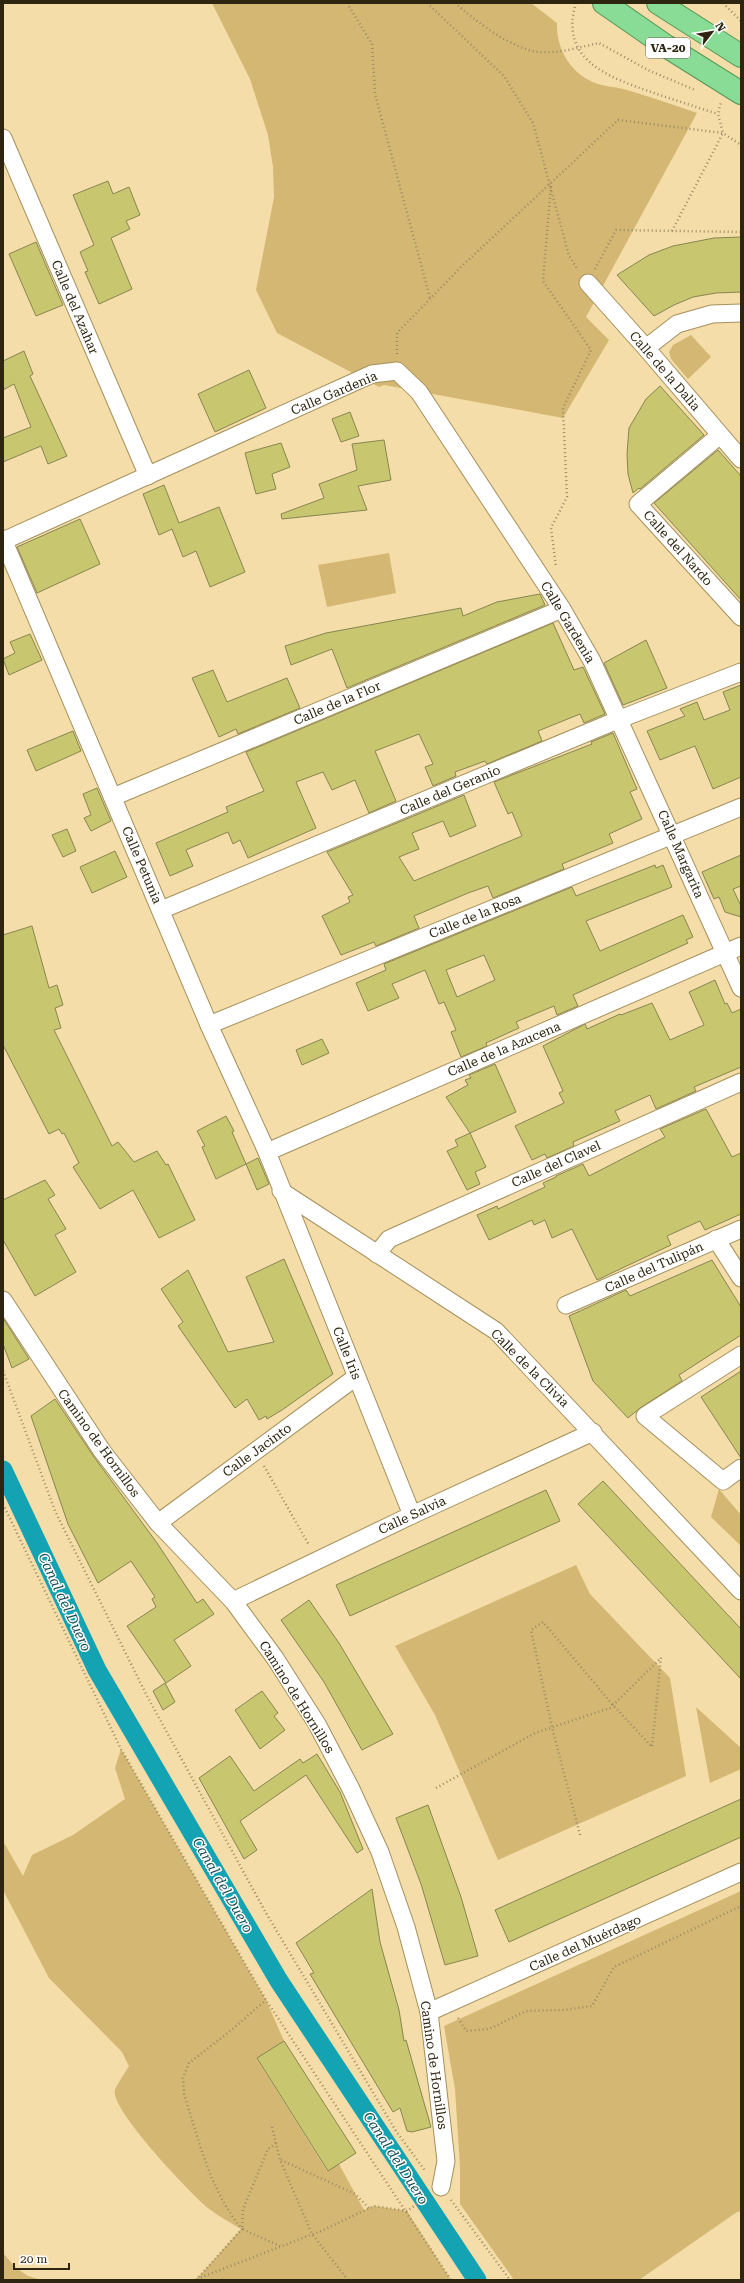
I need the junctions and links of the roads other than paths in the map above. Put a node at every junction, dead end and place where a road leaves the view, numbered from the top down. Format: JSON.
{"nodes":[{"id":1,"x":604,"y":3,"type":"edge"},
{"id":2,"x":658,"y":3,"type":"edge"},
{"id":3,"x":741,"y":56,"type":"edge"},
{"id":4,"x":730,"y":99,"type":"edge"},
{"id":5,"x":3,"y":138,"type":"edge"},
{"id":6,"x":588,"y":283,"type":"road end"},
{"id":7,"x":741,"y":313,"type":"edge"},
{"id":8,"x":646,"y":348,"type":"junction"},
{"id":9,"x":720,"y":435,"type":"junction"},
{"id":10,"x":741,"y":459,"type":"edge"},
{"id":11,"x":148,"y":476,"type":"junction"},
{"id":12,"x":3,"y":540,"type":"edge"},
{"id":13,"x":562,"y":609,"type":"junction"},
{"id":14,"x":741,"y":617,"type":"edge"},
{"id":15,"x":741,"y":672,"type":"edge"},
{"id":16,"x":620,"y":719,"type":"junction"},
{"id":17,"x":113,"y":797,"type":"junction"},
{"id":18,"x":741,"y":807,"type":"edge"},
{"id":19,"x":673,"y":835,"type":"junction"},
{"id":20,"x":161,"y":910,"type":"junction"},
{"id":21,"x":741,"y":946,"type":"edge"},
{"id":22,"x":725,"y":953,"type":"junction"},
{"id":23,"x":741,"y":988,"type":"edge"},
{"id":24,"x":209,"y":1025,"type":"junction"},
{"id":25,"x":741,"y":1082,"type":"edge"},
{"id":26,"x":267,"y":1152,"type":"junction"},
{"id":27,"x":281,"y":1191,"type":"junction"},
{"id":28,"x":741,"y":1228,"type":"edge"},
{"id":29,"x":716,"y":1239,"type":"junction"},
{"id":30,"x":377,"y":1254,"type":"junction"},
{"id":31,"x":741,"y":1278,"type":"edge"},
{"id":32,"x":3,"y":1300,"type":"edge"},
{"id":33,"x":566,"y":1305,"type":"dead end"},
{"id":34,"x":741,"y":1354,"type":"edge"},
{"id":35,"x":356,"y":1377,"type":"junction"},
{"id":36,"x":593,"y":1432,"type":"junction"},
{"id":37,"x":741,"y":1468,"type":"edge"},
{"id":38,"x":412,"y":1515,"type":"junction"},
{"id":39,"x":158,"y":1523,"type":"junction"},
{"id":40,"x":741,"y":1591,"type":"edge"},
{"id":41,"x":233,"y":1601,"type":"junction"},
{"id":42,"x":741,"y":1872,"type":"edge"},
{"id":43,"x":429,"y":2012,"type":"junction"},
{"id":44,"x":435,"y":2192,"type":"road end"}],
"edges":[{"from":1,"to":4,"type":"highway","number":"VA-20"},
{"from":2,"to":3,"type":"highway","number":"VA-20"},
{"from":5,"to":11,"type":"street","name":"Calle del Azahar"},
{"from":6,"to":8,"type":"street","name":"Calle de la Dalia"},
{"from":7,"to":8,"type":"street"},
{"from":8,"to":9,"type":"street","name":"Calle de la Dalia"},
{"from":9,"to":10,"type":"street","name":"Calle de la Dalia"},
{"from":9,"to":14,"type":"street","name":"Calle del Nardo"},
{"from":11,"to":12,"type":"street","name":"Calle Gardenia"},
{"from":11,"to":13,"type":"street","name":"Calle Gardenia"},
{"from":12,"to":17,"type":"street","name":"Calle Petunia"},
{"from":13,"to":16,"type":"street","name":"Calle Gardenia"},
{"from":13,"to":17,"type":"street","name":"Calle de la Flor"},
{"from":15,"to":16,"type":"street","name":"Calle del Geranio"},
{"from":16,"to":19,"type":"street","name":"Calle Margarita"},
{"from":16,"to":20,"type":"street","name":"Calle del Geranio"},
{"from":17,"to":20,"type":"street","name":"Calle Petunia"},
{"from":18,"to":19,"type":"street","name":"Calle de la Rosa"},
{"from":19,"to":22,"type":"street","name":"Calle Margarita"},
{"from":19,"to":24,"type":"street","name":"Calle de la Rosa"},
{"from":20,"to":24,"type":"street","name":"Calle Petunia"},
{"from":21,"to":22,"type":"street","name":"Calle de la Azucena"},
{"from":22,"to":23,"type":"street","name":"Calle Margarita"},
{"from":22,"to":26,"type":"street","name":"Calle de la Azucena"},
{"from":24,"to":26,"type":"street","name":"Calle Petunia"},
{"from":25,"to":30,"type":"street","name":"Calle del Clavel"},
{"from":26,"to":27,"type":"street","name":"Calle Petunia"},
{"from":27,"to":30,"type":"street","name":"Calle de la Clivia"},
{"from":27,"to":35,"type":"street","name":"Calle Iris"},
{"from":28,"to":29,"type":"street","name":"Calle del Tulipán"},
{"from":29,"to":31,"type":"street"},
{"from":29,"to":33,"type":"street","name":"Calle del Tulipán"},
{"from":30,"to":36,"type":"street","name":"Calle de la Clivia"},
{"from":32,"to":39,"type":"street","name":"Camino de Hornillos"},
{"from":34,"to":37,"type":"street"},
{"from":35,"to":38,"type":"street","name":"Calle Iris"},
{"from":35,"to":39,"type":"street","name":"Calle Jacinto"},
{"from":36,"to":38,"type":"street","name":"Calle Salvia"},
{"from":36,"to":40,"type":"street","name":"Calle de la Clivia"},
{"from":38,"to":41,"type":"street","name":"Calle Salvia"},
{"from":39,"to":41,"type":"street","name":"Camino de Hornillos"},
{"from":41,"to":43,"type":"street","name":"Camino de Hornillos"},
{"from":42,"to":43,"type":"street","name":"Calle del Muérdago"},
{"from":43,"to":44,"type":"street","name":"Camino de Hornillos"}]}
